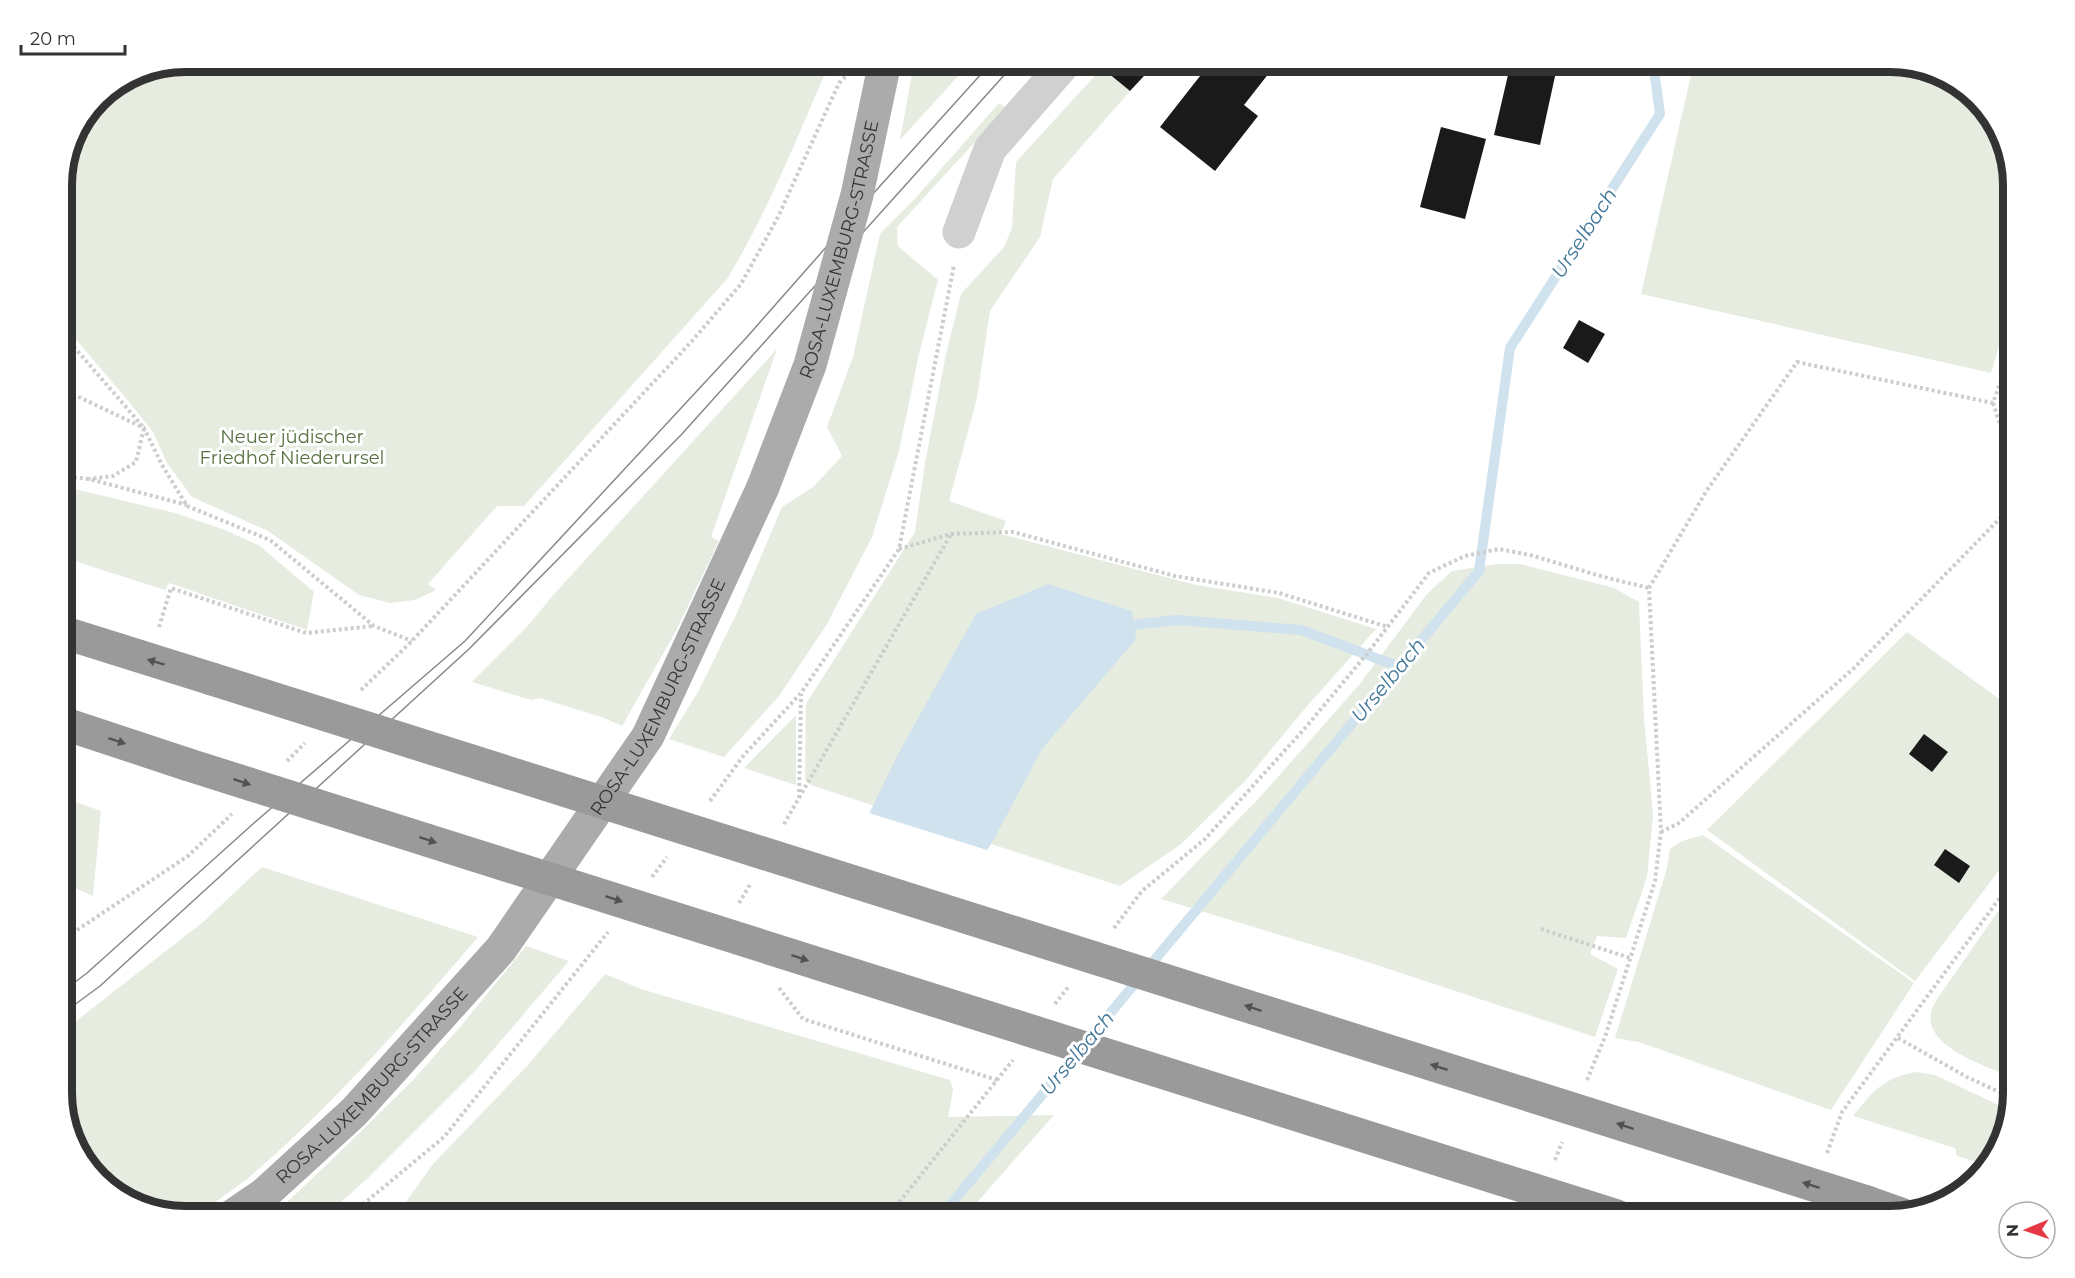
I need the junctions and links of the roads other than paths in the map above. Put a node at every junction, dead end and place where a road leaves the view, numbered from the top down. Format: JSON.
{"nodes":[{"id":1,"x":883,"y":72,"type":"edge"},
{"id":2,"x":1057,"y":72,"type":"edge"},
{"id":3,"x":959,"y":232,"type":"road end"},
{"id":4,"x":72,"y":635,"type":"edge"},
{"id":5,"x":72,"y":726,"type":"edge"},
{"id":6,"x":247,"y":1206,"type":"edge"},
{"id":7,"x":1585,"y":1206,"type":"edge"},
{"id":8,"x":1878,"y":1206,"type":"edge"}],
"edges":[{"from":1,"to":6,"type":"main road","name":"ROSA-LUXEMBURG-STRASSE","bridge":true},
{"from":2,"to":3,"type":"street"},
{"from":8,"to":4,"type":"highway","one_way":true,"bridge":true},
{"from":5,"to":7,"type":"highway","one_way":true,"bridge":true}]}
